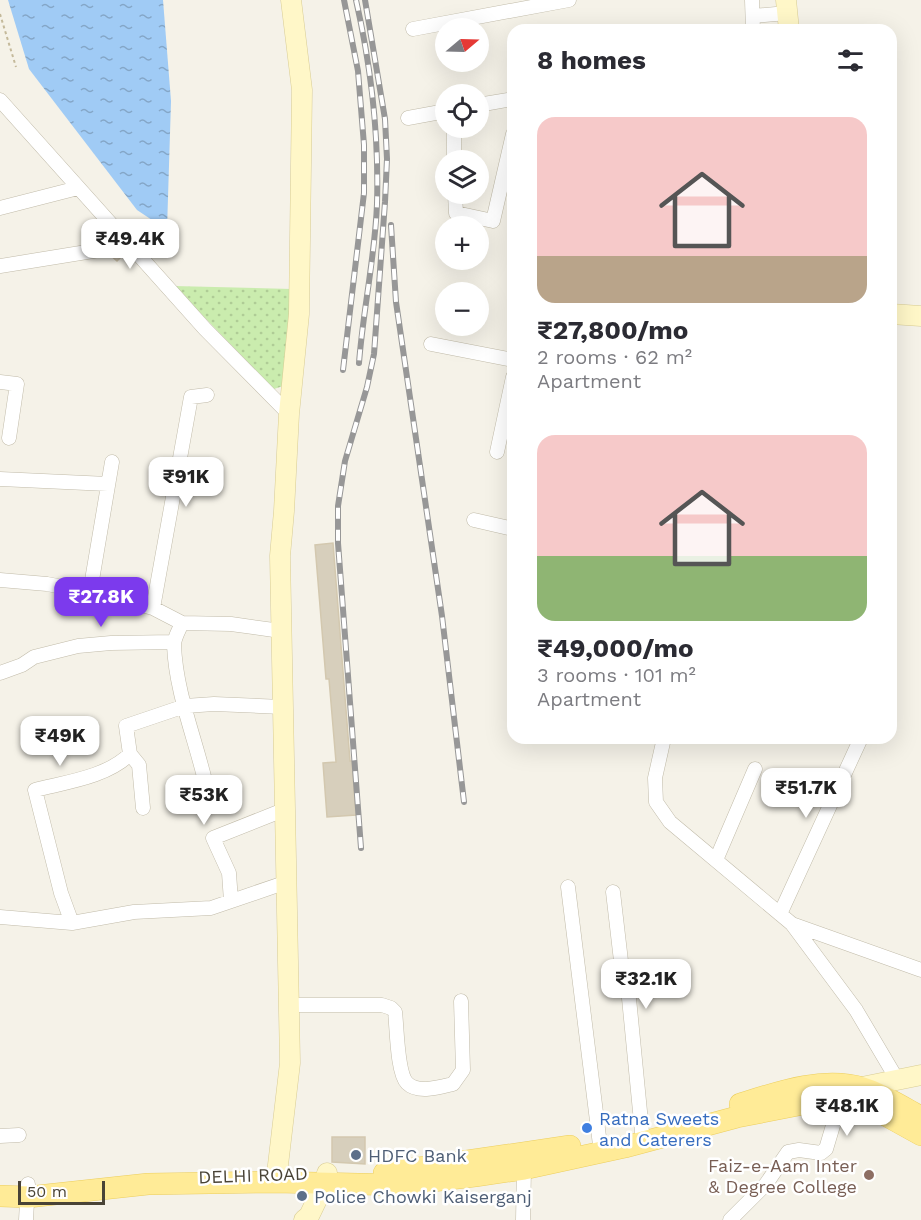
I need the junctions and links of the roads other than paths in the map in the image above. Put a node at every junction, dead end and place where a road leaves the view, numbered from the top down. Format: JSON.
{"nodes":[{"id":1,"x":291,"y":0,"type":"edge"},
{"id":2,"x":569,"y":0,"type":"edge"},
{"id":3,"x":752,"y":0,"type":"edge"},
{"id":4,"x":787,"y":14,"type":"edge"},
{"id":5,"x":753,"y":23,"type":"edge"},
{"id":6,"x":413,"y":29,"type":"dead end"},
{"id":7,"x":0,"y":100,"type":"edge"},
{"id":8,"x":507,"y":100,"type":"edge"},
{"id":9,"x":489,"y":103,"type":"edge"},
{"id":10,"x":435,"y":113,"type":"edge"},
{"id":11,"x":408,"y":118,"type":"dead end"},
{"id":12,"x":507,"y":160,"type":"edge"},
{"id":13,"x":78,"y":188,"type":"junction"},
{"id":14,"x":456,"y":204,"type":"edge"},
{"id":15,"x":0,"y":208,"type":"edge"},
{"id":16,"x":119,"y":234,"type":"junction"},
{"id":17,"x":0,"y":266,"type":"edge"},
{"id":18,"x":897,"y":314,"type":"edge"},
{"id":19,"x":921,"y":316,"type":"edge"},
{"id":20,"x":431,"y":344,"type":"dead end"},
{"id":21,"x":507,"y":359,"type":"edge"},
{"id":22,"x":0,"y":382,"type":"edge"},
{"id":23,"x":207,"y":395,"type":"dead end"},
{"id":24,"x":507,"y":405,"type":"edge"},
{"id":25,"x":289,"y":414,"type":"junction"},
{"id":26,"x":9,"y":438,"type":"dead end"},
{"id":27,"x":497,"y":452,"type":"dead end"},
{"id":28,"x":112,"y":462,"type":"dead end"},
{"id":29,"x":0,"y":479,"type":"edge"},
{"id":30,"x":108,"y":484,"type":"junction"},
{"id":31,"x":474,"y":520,"type":"dead end"},
{"id":32,"x":507,"y":528,"type":"edge"},
{"id":33,"x":0,"y":580,"type":"edge"},
{"id":34,"x":90,"y":592,"type":"junction"},
{"id":35,"x":153,"y":608,"type":"junction"},
{"id":36,"x":182,"y":623,"type":"junction"},
{"id":37,"x":281,"y":631,"type":"junction"},
{"id":38,"x":174,"y":642,"type":"junction"},
{"id":39,"x":0,"y":673,"type":"edge"},
{"id":40,"x":185,"y":706,"type":"junction"},
{"id":41,"x":282,"y":707,"type":"junction"},
{"id":42,"x":663,"y":744,"type":"edge"},
{"id":43,"x":858,"y":744,"type":"edge"},
{"id":44,"x":130,"y":754,"type":"junction"},
{"id":45,"x":755,"y":769,"type":"dead end"},
{"id":46,"x":209,"y":798,"type":"dead end"},
{"id":47,"x":143,"y":808,"type":"dead end"},
{"id":48,"x":286,"y":809,"type":"junction"},
{"id":49,"x":716,"y":860,"type":"junction"},
{"id":50,"x":287,"y":882,"type":"junction"},
{"id":51,"x":568,"y":887,"type":"dead end"},
{"id":52,"x":613,"y":892,"type":"dead end"},
{"id":53,"x":231,"y":902,"type":"junction"},
{"id":54,"x":780,"y":914,"type":"junction"},
{"id":55,"x":0,"y":917,"type":"edge"},
{"id":56,"x":72,"y":923,"type":"junction"},
{"id":57,"x":792,"y":924,"type":"junction"},
{"id":58,"x":921,"y":970,"type":"edge"},
{"id":59,"x":461,"y":1001,"type":"dead end"},
{"id":60,"x":289,"y":1005,"type":"junction"},
{"id":61,"x":921,"y":1075,"type":"edge"},
{"id":62,"x":898,"y":1080,"type":"junction"},
{"id":63,"x":864,"y":1096,"type":"junction"},
{"id":64,"x":840,"y":1102,"type":"junction"},
{"id":65,"x":921,"y":1118,"type":"edge"},
{"id":66,"x":642,"y":1132,"type":"junction"},
{"id":67,"x":19,"y":1135,"type":"dead end"},
{"id":68,"x":921,"y":1135,"type":"edge"},
{"id":69,"x":0,"y":1136,"type":"edge"},
{"id":70,"x":600,"y":1147,"type":"junction"},
{"id":71,"x":524,"y":1169,"type":"junction"},
{"id":72,"x":442,"y":1172,"type":"junction"},
{"id":73,"x":276,"y":1178,"type":"junction"},
{"id":74,"x":326,"y":1178,"type":"junction"},
{"id":75,"x":0,"y":1184,"type":"edge"},
{"id":76,"x":28,"y":1191,"type":"junction"},
{"id":77,"x":0,"y":1196,"type":"edge"},
{"id":78,"x":26,"y":1220,"type":"edge"},
{"id":79,"x":304,"y":1220,"type":"edge"},
{"id":80,"x":523,"y":1220,"type":"edge"},
{"id":81,"x":729,"y":1220,"type":"edge"}],
"edges":[{"from":1,"to":25,"type":"street"},
{"from":2,"to":6,"type":"street"},
{"from":3,"to":5,"type":"street"},
{"from":4,"to":5,"type":"street"},
{"from":7,"to":13,"type":"street"},
{"from":8,"to":9,"type":"street"},
{"from":10,"to":11,"type":"street"},
{"from":12,"to":14,"type":"street"},
{"from":13,"to":15,"type":"street"},
{"from":13,"to":16,"type":"street"},
{"from":16,"to":17,"type":"street"},
{"from":16,"to":25,"type":"street"},
{"from":18,"to":19,"type":"street"},
{"from":20,"to":21,"type":"street"},
{"from":22,"to":26,"type":"street"},
{"from":23,"to":35,"type":"street"},
{"from":24,"to":27,"type":"street"},
{"from":25,"to":37,"type":"street"},
{"from":28,"to":30,"type":"street"},
{"from":29,"to":30,"type":"street"},
{"from":30,"to":34,"type":"street"},
{"from":31,"to":32,"type":"street"},
{"from":33,"to":34,"type":"street"},
{"from":34,"to":35,"type":"street"},
{"from":35,"to":36,"type":"street"},
{"from":36,"to":37,"type":"street"},
{"from":36,"to":38,"type":"street"},
{"from":37,"to":41,"type":"street"},
{"from":38,"to":39,"type":"street"},
{"from":38,"to":40,"type":"street"},
{"from":40,"to":41,"type":"street"},
{"from":40,"to":44,"type":"street"},
{"from":40,"to":46,"type":"street"},
{"from":41,"to":48,"type":"street"},
{"from":42,"to":49,"type":"street"},
{"from":43,"to":54,"type":"street"},
{"from":44,"to":47,"type":"street"},
{"from":44,"to":56,"type":"street"},
{"from":45,"to":49,"type":"street"},
{"from":48,"to":50,"type":"street"},
{"from":48,"to":53,"type":"street"},
{"from":49,"to":54,"type":"street"},
{"from":50,"to":53,"type":"street"},
{"from":50,"to":60,"type":"street"},
{"from":51,"to":70,"type":"street"},
{"from":52,"to":66,"type":"street"},
{"from":53,"to":56,"type":"street"},
{"from":54,"to":57,"type":"street"},
{"from":55,"to":56,"type":"street"},
{"from":57,"to":58,"type":"street"},
{"from":57,"to":62,"type":"street"},
{"from":59,"to":60,"type":"street"},
{"from":60,"to":73,"type":"street"},
{"from":61,"to":62,"type":"street"},
{"from":62,"to":63,"type":"street"},
{"from":63,"to":64,"type":"main road"},
{"from":63,"to":65,"type":"main road","name":"DELHI ROAD"},
{"from":63,"to":66,"type":"main road","name":"DELHI ROAD"},
{"from":63,"to":68,"type":"main road"},
{"from":64,"to":70,"type":"main road"},
{"from":64,"to":81,"type":"street"},
{"from":66,"to":70,"type":"main road","name":"DELHI ROAD"},
{"from":67,"to":69,"type":"street"},
{"from":70,"to":71,"type":"main road","name":"DELHI ROAD"},
{"from":70,"to":72,"type":"main road","name":"DELHI ROAD"},
{"from":71,"to":72,"type":"main road","name":"DELHI ROAD"},
{"from":71,"to":80,"type":"street"},
{"from":72,"to":74,"type":"main road","name":"DELHI ROAD"},
{"from":73,"to":74,"type":"main road","name":"DELHI ROAD"},
{"from":73,"to":76,"type":"main road","name":"DELHI ROAD"},
{"from":74,"to":79,"type":"street"},
{"from":75,"to":76,"type":"main road","name":"DELHI ROAD"},
{"from":76,"to":77,"type":"main road","name":"DELHI ROAD"},
{"from":76,"to":78,"type":"street"}]}
